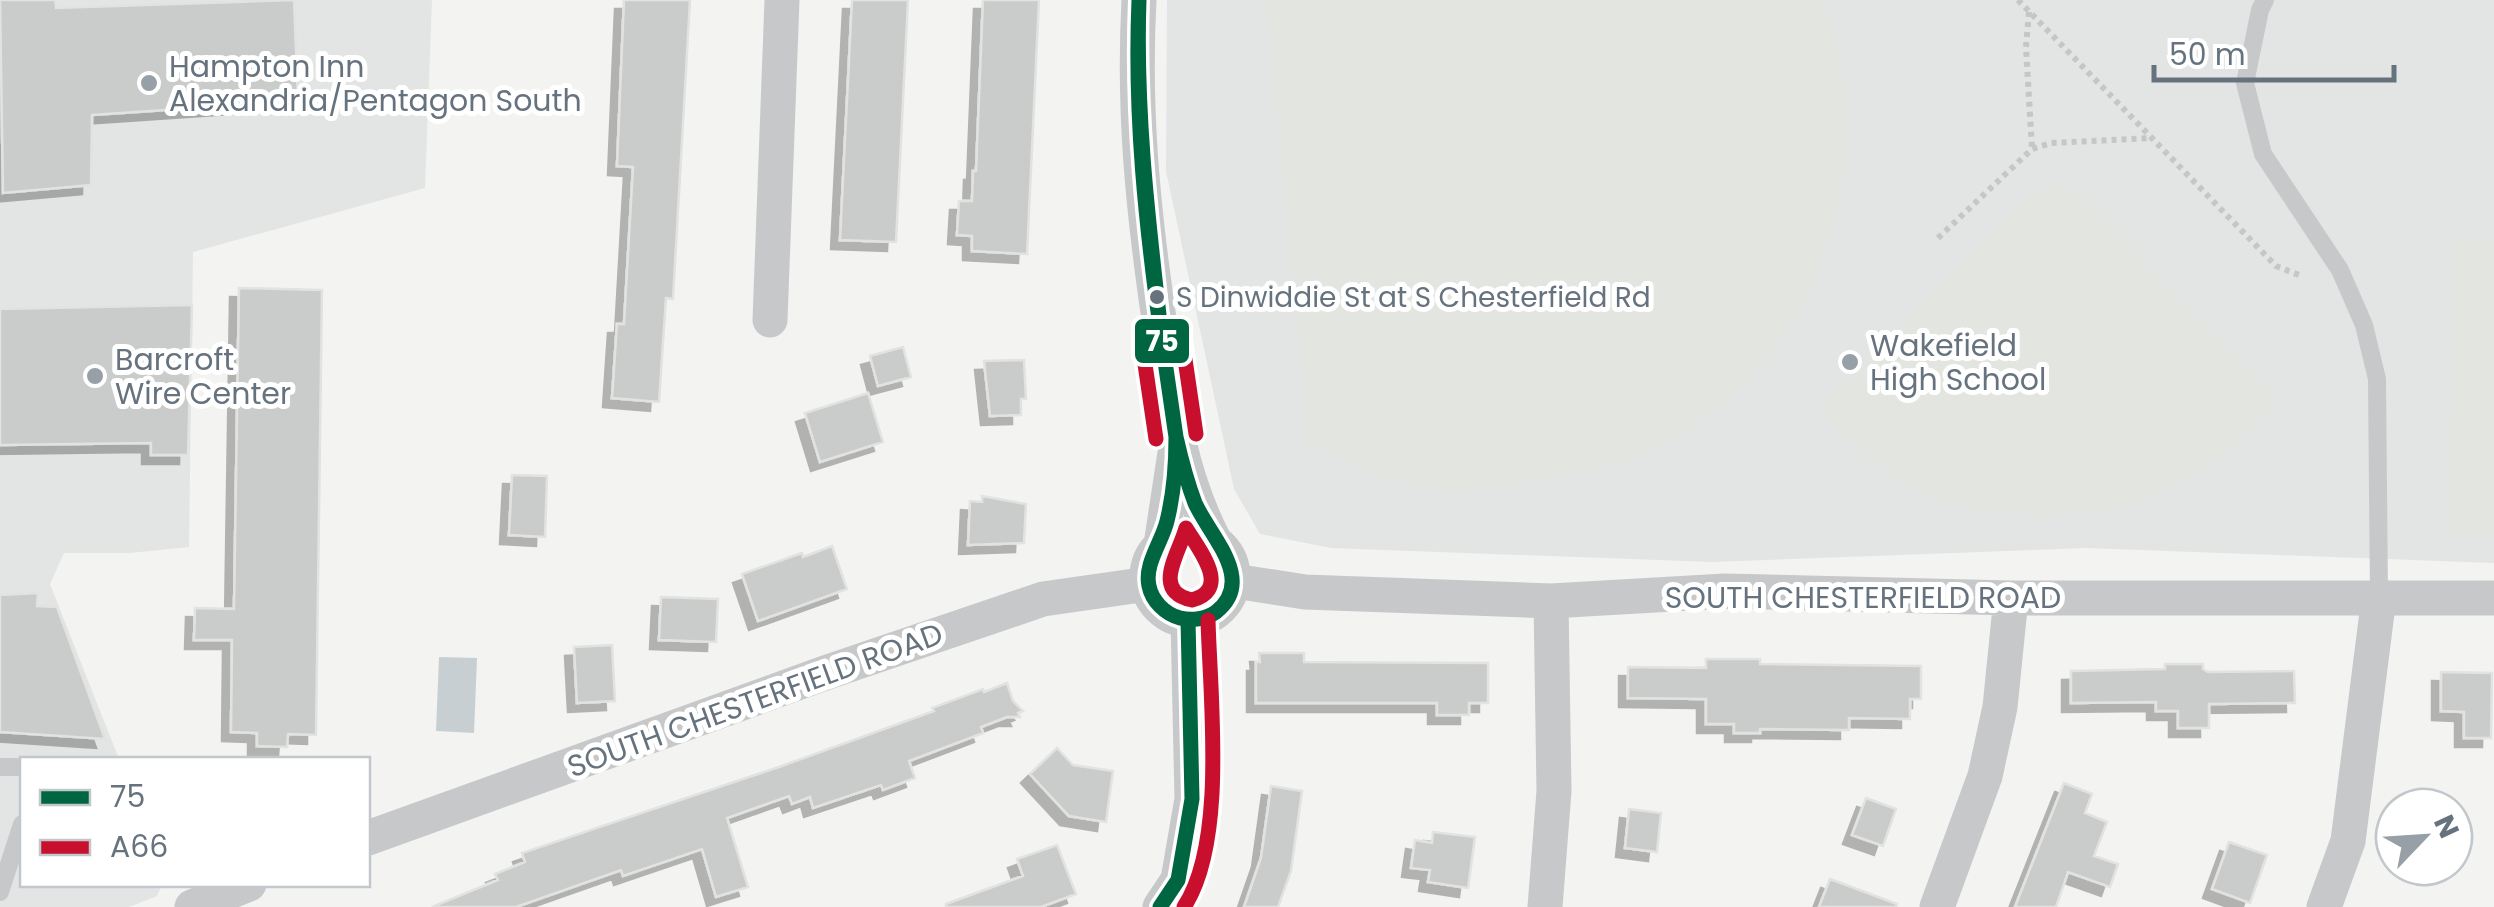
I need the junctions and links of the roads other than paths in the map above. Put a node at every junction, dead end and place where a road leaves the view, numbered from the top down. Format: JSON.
{"nodes":[{"id":1,"x":782,"y":0,"type":"edge"},
{"id":2,"x":1139,"y":0,"type":"edge"},
{"id":3,"x":2265,"y":0,"type":"edge"},
{"id":4,"x":770,"y":320,"type":"dead end"},
{"id":5,"x":1176,"y":442,"type":"junction"},
{"id":6,"x":1214,"y":540,"type":"junction"},
{"id":7,"x":1161,"y":545,"type":"junction"},
{"id":8,"x":1234,"y":581,"type":"junction"},
{"id":9,"x":1148,"y":584,"type":"junction"},
{"id":10,"x":2011,"y":598,"type":"junction"},
{"id":11,"x":2378,"y":598,"type":"junction"},
{"id":12,"x":2494,"y":598,"type":"edge"},
{"id":13,"x":1551,"y":601,"type":"junction"},
{"id":14,"x":1188,"y":620,"type":"junction"},
{"id":15,"x":20,"y":830,"type":"edge"},
{"id":16,"x":370,"y":833,"type":"edge"},
{"id":17,"x":0,"y":892,"type":"edge"},
{"id":18,"x":1160,"y":907,"type":"edge"},
{"id":19,"x":1545,"y":907,"type":"edge"},
{"id":20,"x":1937,"y":907,"type":"edge"},
{"id":21,"x":2324,"y":907,"type":"edge"}],
"edges":[{"from":1,"to":4,"type":"street"},
{"from":2,"to":5,"type":"street"},
{"from":3,"to":11,"type":"lane"},
{"from":5,"to":6,"type":"street"},
{"from":5,"to":7,"type":"street"},
{"from":6,"to":7,"type":"street"},
{"from":6,"to":8,"type":"street"},
{"from":7,"to":9,"type":"street"},
{"from":8,"to":13,"type":"street","name":"SOUTH CHESTERFIELD ROAD"},
{"from":8,"to":14,"type":"street"},
{"from":9,"to":14,"type":"street"},
{"from":9,"to":16,"type":"street","name":"SOUTH CHESTERFIELD ROAD"},
{"from":10,"to":11,"type":"street","name":"SOUTH CHESTERFIELD ROAD"},
{"from":10,"to":13,"type":"street","name":"SOUTH CHESTERFIELD ROAD"},
{"from":10,"to":20,"type":"street"},
{"from":11,"to":12,"type":"street","name":"SOUTH CHESTERFIELD ROAD"},
{"from":11,"to":21,"type":"street"},
{"from":13,"to":19,"type":"street"},
{"from":14,"to":18,"type":"street"},
{"from":15,"to":17,"type":"lane"}]}
